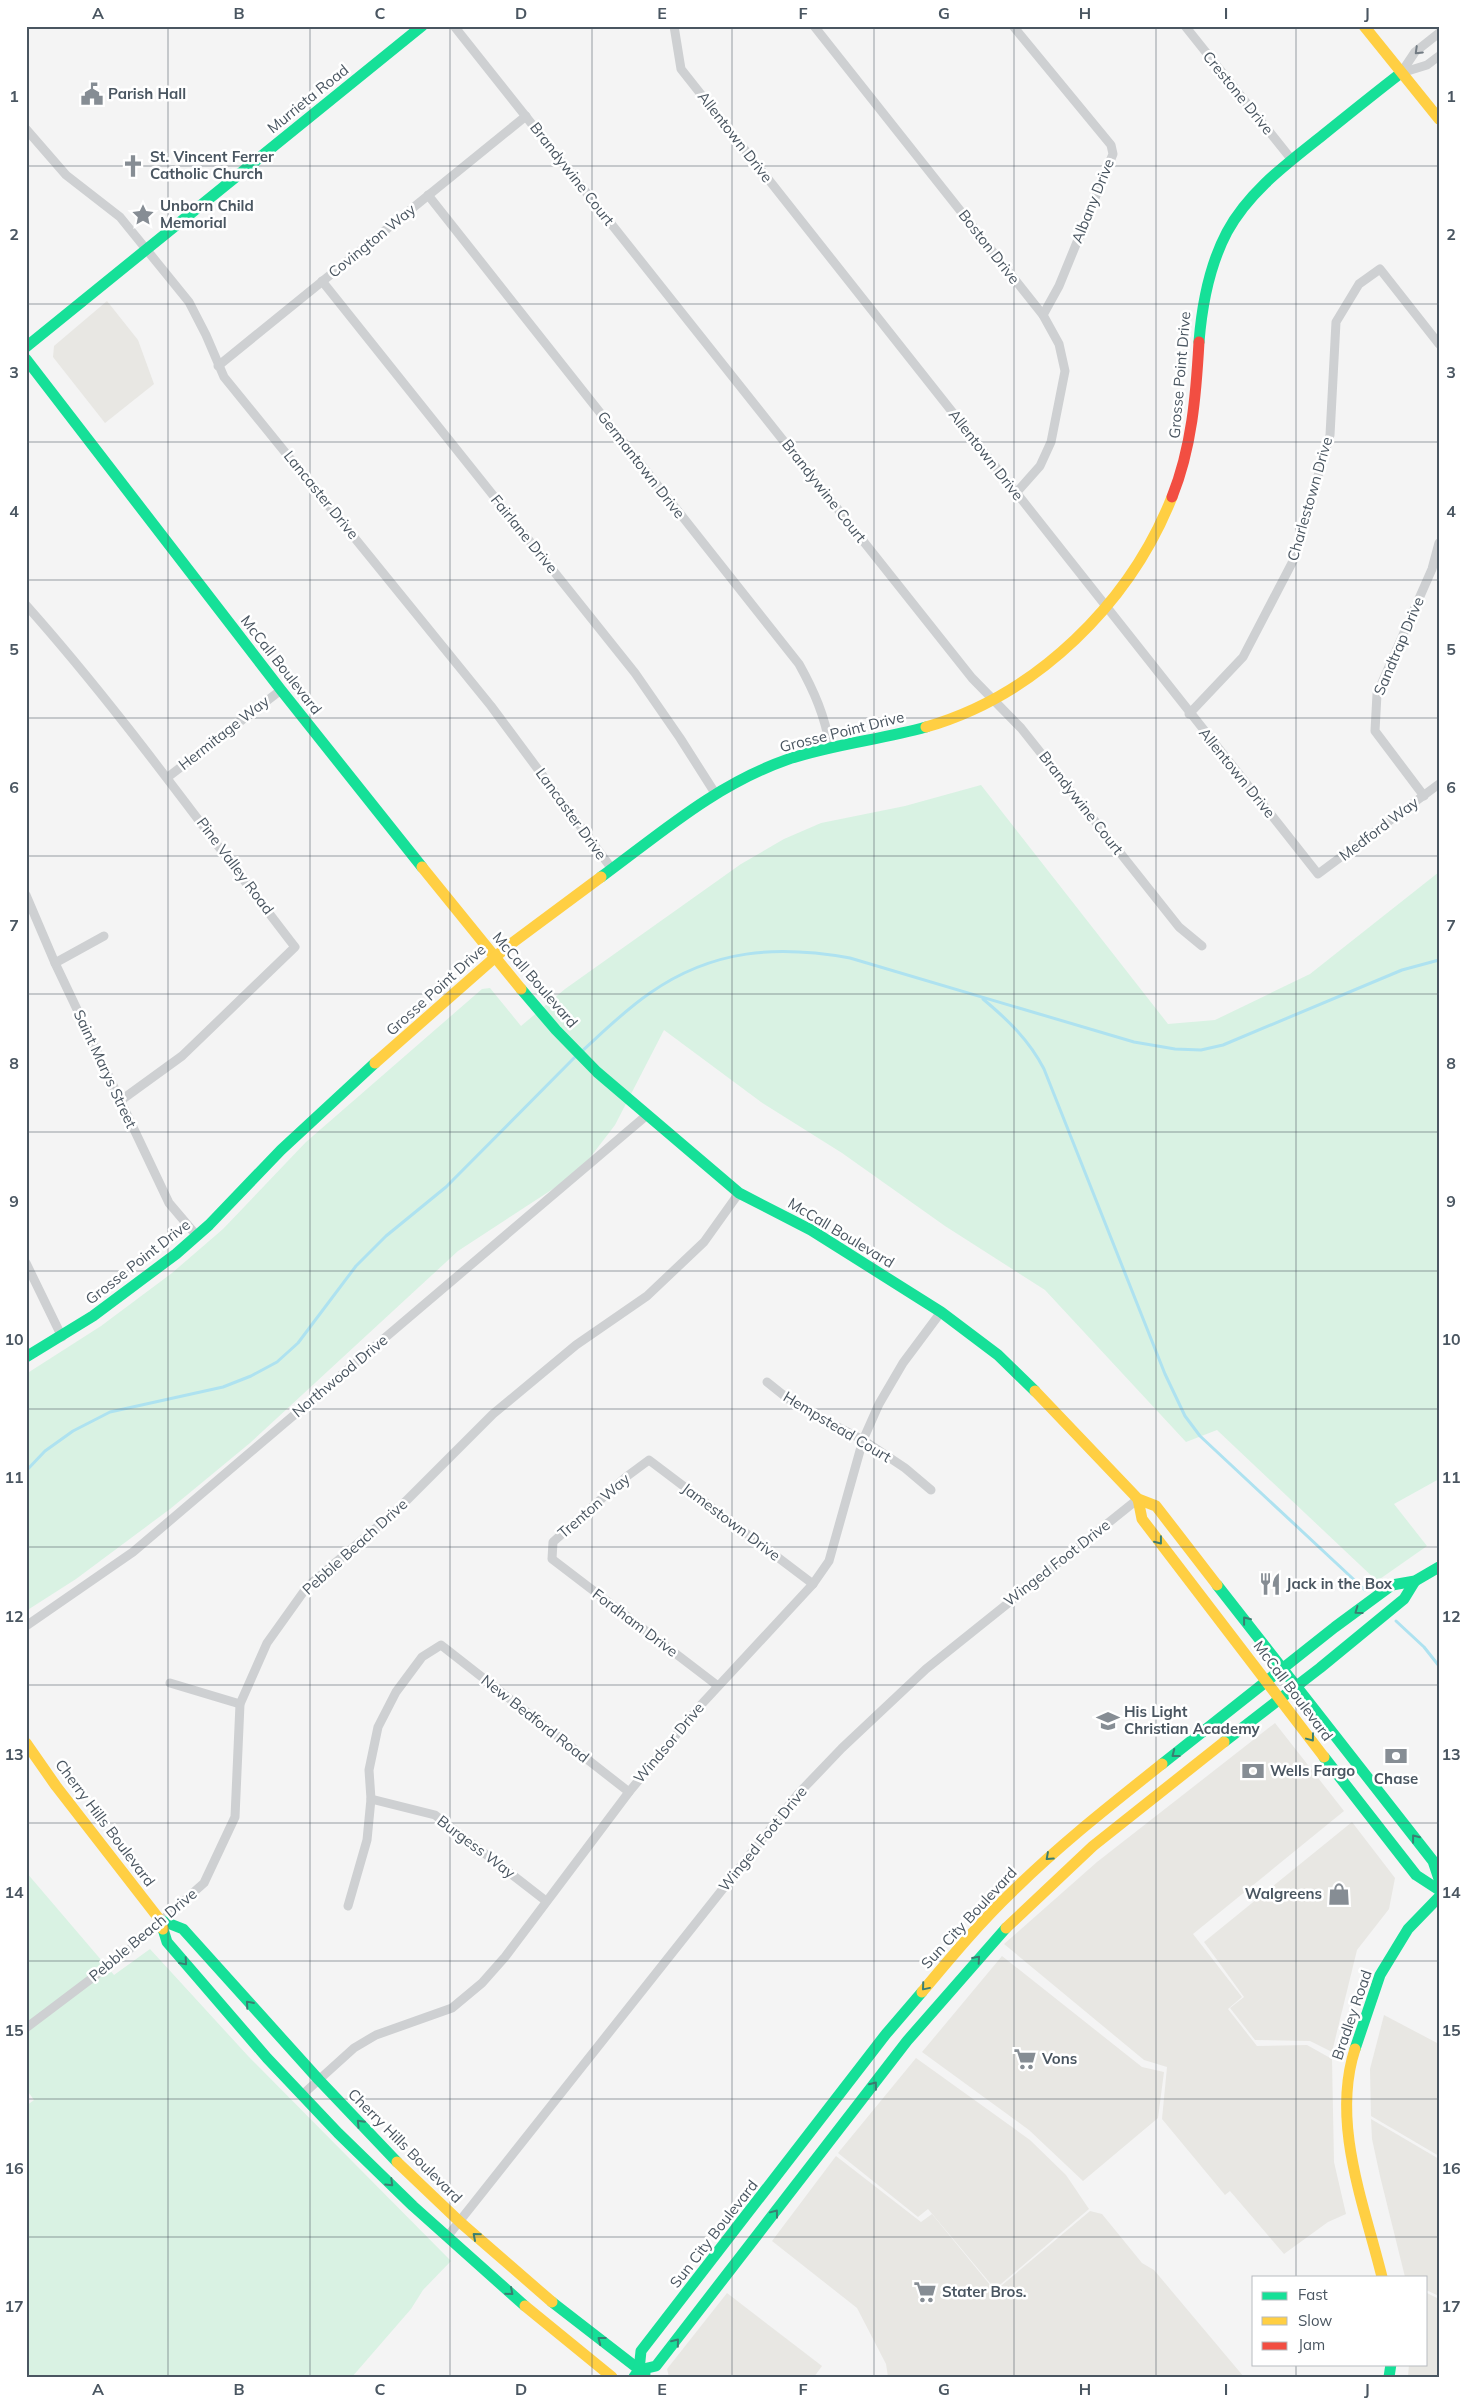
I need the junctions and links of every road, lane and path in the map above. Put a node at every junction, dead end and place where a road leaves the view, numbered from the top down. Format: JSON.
{"nodes":[{"id":1,"x":422,"y":26,"type":"edge"},
{"id":2,"x":454,"y":26,"type":"edge"},
{"id":3,"x":674,"y":26,"type":"edge"},
{"id":4,"x":814,"y":26,"type":"edge"},
{"id":5,"x":1013,"y":26,"type":"edge"},
{"id":6,"x":1185,"y":26,"type":"edge"},
{"id":7,"x":1364,"y":26,"type":"edge"},
{"id":8,"x":1439,"y":33,"type":"edge"},
{"id":9,"x":1439,"y":56,"type":"edge"},
{"id":10,"x":1401,"y":72,"type":"junction"},
{"id":11,"x":526,"y":116,"type":"junction"},
{"id":12,"x":1439,"y":119,"type":"edge"},
{"id":13,"x":26,"y":129,"type":"edge"},
{"id":14,"x":1292,"y":160,"type":"junction"},
{"id":15,"x":428,"y":196,"type":"junction"},
{"id":16,"x":146,"y":249,"type":"junction"},
{"id":17,"x":322,"y":281,"type":"junction"},
{"id":18,"x":1043,"y":315,"type":"junction"},
{"id":19,"x":1439,"y":344,"type":"edge"},
{"id":20,"x":26,"y":347,"type":"edge"},
{"id":21,"x":26,"y":359,"type":"edge"},
{"id":22,"x":218,"y":366,"type":"junction"},
{"id":23,"x":1016,"y":493,"type":"junction"},
{"id":24,"x":1439,"y":543,"type":"edge"},
{"id":25,"x":26,"y":605,"type":"edge"},
{"id":26,"x":1106,"y":607,"type":"junction"},
{"id":27,"x":281,"y":690,"type":"junction"},
{"id":28,"x":994,"y":698,"type":"junction"},
{"id":29,"x":1189,"y":714,"type":"junction"},
{"id":30,"x":830,"y":747,"type":"junction"},
{"id":31,"x":168,"y":777,"type":"junction"},
{"id":32,"x":1439,"y":784,"type":"edge"},
{"id":33,"x":715,"y":793,"type":"junction"},
{"id":34,"x":1424,"y":796,"type":"junction"},
{"id":35,"x":612,"y":869,"type":"junction"},
{"id":36,"x":1318,"y":874,"type":"joint"},
{"id":37,"x":26,"y":895,"type":"edge"},
{"id":38,"x":104,"y":936,"type":"dead end"},
{"id":39,"x":1202,"y":946,"type":"dead end"},
{"id":40,"x":494,"y":958,"type":"junction"},
{"id":41,"x":55,"y":962,"type":"junction"},
{"id":42,"x":120,"y":1101,"type":"junction"},
{"id":43,"x":647,"y":1115,"type":"junction"},
{"id":44,"x":739,"y":1193,"type":"junction"},
{"id":45,"x":197,"y":1236,"type":"junction"},
{"id":46,"x":26,"y":1263,"type":"edge"},
{"id":47,"x":941,"y":1312,"type":"junction"},
{"id":48,"x":62,"y":1338,"type":"junction"},
{"id":49,"x":26,"y":1357,"type":"edge"},
{"id":50,"x":767,"y":1382,"type":"dead end"},
{"id":51,"x":863,"y":1440,"type":"junction"},
{"id":52,"x":649,"y":1460,"type":"joint"},
{"id":53,"x":931,"y":1490,"type":"dead end"},
{"id":54,"x":1138,"y":1499,"type":"junction"},
{"id":55,"x":552,"y":1559,"type":"joint"},
{"id":56,"x":1439,"y":1567,"type":"edge"},
{"id":57,"x":1415,"y":1581,"type":"junction"},
{"id":58,"x":813,"y":1584,"type":"junction"},
{"id":59,"x":26,"y":1626,"type":"edge"},
{"id":60,"x":1284,"y":1668,"type":"junction"},
{"id":61,"x":1267,"y":1681,"type":"junction"},
{"id":62,"x":170,"y":1683,"type":"dead end"},
{"id":63,"x":718,"y":1686,"type":"junction"},
{"id":64,"x":1298,"y":1686,"type":"junction"},
{"id":65,"x":1281,"y":1699,"type":"junction"},
{"id":66,"x":240,"y":1704,"type":"junction"},
{"id":67,"x":26,"y":1743,"type":"edge"},
{"id":68,"x":629,"y":1792,"type":"junction"},
{"id":69,"x":371,"y":1799,"type":"junction"},
{"id":70,"x":1439,"y":1879,"type":"edge"},
{"id":71,"x":1439,"y":1890,"type":"edge"},
{"id":72,"x":1439,"y":1897,"type":"edge"},
{"id":73,"x":546,"y":1901,"type":"junction"},
{"id":74,"x":348,"y":1906,"type":"dead end"},
{"id":75,"x":160,"y":1920,"type":"junction"},
{"id":76,"x":26,"y":2028,"type":"edge"},
{"id":77,"x":319,"y":2080,"type":"junction"},
{"id":78,"x":302,"y":2095,"type":"junction"},
{"id":79,"x":460,"y":2222,"type":"junction"},
{"id":80,"x":447,"y":2237,"type":"junction"},
{"id":81,"x":1382,"y":2276,"type":"edge"},
{"id":82,"x":640,"y":2375,"type":"edge"},
{"id":83,"x":612,"y":2377,"type":"edge"}],
"edges":[{"from":1,"to":16,"type":"street","name":"Murrieta Road"},
{"from":2,"to":11,"type":"street","name":"Brandywine Court"},
{"from":3,"to":23,"type":"street","name":"Allentown Drive"},
{"from":4,"to":18,"type":"street","name":"Boston Drive"},
{"from":5,"to":18,"type":"street","name":"Albany Drive"},
{"from":6,"to":14,"type":"street","name":"Crestone Drive"},
{"from":7,"to":10,"type":"street"},
{"from":8,"to":10,"type":"street","one_way":true},
{"from":9,"to":10,"type":"street"},
{"from":10,"to":12,"type":"street"},
{"from":10,"to":14,"type":"street","name":"Grosse Point Drive"},
{"from":11,"to":15,"type":"street","name":"Covington Way"},
{"from":11,"to":28,"type":"street","name":"Brandywine Court"},
{"from":13,"to":16,"type":"street","name":"Lancaster Drive"},
{"from":14,"to":26,"type":"street","name":"Grosse Point Drive"},
{"from":15,"to":17,"type":"street","name":"Covington Way"},
{"from":15,"to":30,"type":"street","name":"Germantown Drive"},
{"from":16,"to":20,"type":"street","name":"Murrieta Road"},
{"from":16,"to":22,"type":"street","name":"Lancaster Drive"},
{"from":17,"to":22,"type":"street","name":"Covington Way"},
{"from":17,"to":33,"type":"street","name":"Fairlane Drive"},
{"from":18,"to":23,"type":"street","name":"Boston Drive"},
{"from":19,"to":29,"type":"street","name":"Charlestown Drive"},
{"from":21,"to":27,"type":"street","name":"McCall Boulevard"},
{"from":22,"to":35,"type":"street","name":"Lancaster Drive"},
{"from":23,"to":26,"type":"street","name":"Allentown Drive"},
{"from":24,"to":34,"type":"street","name":"Sandtrap Drive"},
{"from":25,"to":31,"type":"street","name":"Pine Valley Road"},
{"from":26,"to":28,"type":"street","name":"Grosse Point Drive"},
{"from":26,"to":29,"type":"street","name":"Allentown Drive"},
{"from":27,"to":31,"type":"street","name":"Hermitage Way"},
{"from":27,"to":40,"type":"street","name":"McCall Boulevard"},
{"from":28,"to":30,"type":"street","name":"Grosse Point Drive"},
{"from":28,"to":39,"type":"street","name":"Brandywine Court"},
{"from":29,"to":36,"type":"street","name":"Allentown Drive"},
{"from":30,"to":33,"type":"street","name":"Grosse Point Drive"},
{"from":31,"to":42,"type":"street","name":"Pine Valley Road"},
{"from":32,"to":34,"type":"street","name":"Medford Way"},
{"from":33,"to":35,"type":"street","name":"Grosse Point Drive"},
{"from":34,"to":36,"type":"street","name":"Medford Way"},
{"from":35,"to":40,"type":"street","name":"Grosse Point Drive"},
{"from":37,"to":41,"type":"street","name":"Saint Marys Street"},
{"from":38,"to":41,"type":"street"},
{"from":40,"to":43,"type":"street","name":"McCall Boulevard"},
{"from":40,"to":45,"type":"street","name":"Grosse Point Drive"},
{"from":41,"to":42,"type":"street","name":"Saint Marys Street"},
{"from":42,"to":45,"type":"street","name":"Saint Marys Street"},
{"from":43,"to":44,"type":"street","name":"McCall Boulevard"},
{"from":43,"to":59,"type":"street","name":"Northwood Drive"},
{"from":44,"to":47,"type":"street","name":"McCall Boulevard"},
{"from":44,"to":66,"type":"street","name":"Pebble Beach Drive"},
{"from":45,"to":48,"type":"street","name":"Grosse Point Drive"},
{"from":46,"to":48,"type":"street"},
{"from":47,"to":51,"type":"street","name":"Windsor Drive"},
{"from":47,"to":54,"type":"street","name":"McCall Boulevard"},
{"from":48,"to":49,"type":"street","name":"Grosse Point Drive"},
{"from":50,"to":51,"type":"street","name":"Hempstead Court"},
{"from":51,"to":53,"type":"street","name":"Hempstead Court"},
{"from":51,"to":58,"type":"street","name":"Windsor Drive"},
{"from":52,"to":55,"type":"street","name":"Trenton Way"},
{"from":52,"to":58,"type":"street","name":"Jamestown Drive"},
{"from":60,"to":54,"type":"street","name":"McCall Boulevard","one_way":true},
{"from":54,"to":61,"type":"street","name":"McCall Boulevard","one_way":true},
{"from":54,"to":79,"type":"street","name":"Winged Foot Drive"},
{"from":55,"to":63,"type":"street","name":"Fordham Drive"},
{"from":56,"to":57,"type":"street","name":"Sun City Boulevard"},
{"from":57,"to":60,"type":"street","name":"Sun City Boulevard","one_way":true},
{"from":57,"to":64,"type":"street","name":"Sun City Boulevard"},
{"from":58,"to":63,"type":"street","name":"Windsor Drive"},
{"from":60,"to":61,"type":"street","name":"Sun City Boulevard"},
{"from":60,"to":64,"type":"street","name":"McCall Boulevard"},
{"from":61,"to":65,"type":"street","name":"McCall Boulevard"},
{"from":61,"to":82,"type":"street","name":"Sun City Boulevard","one_way":true},
{"from":62,"to":66,"type":"street"},
{"from":63,"to":68,"type":"street","name":"Windsor Drive"},
{"from":64,"to":65,"type":"street","name":"Sun City Boulevard"},
{"from":70,"to":64,"type":"street","name":"McCall Boulevard","one_way":true},
{"from":65,"to":71,"type":"street","name":"McCall Boulevard","one_way":true},
{"from":82,"to":65,"type":"street","name":"Sun City Boulevard","one_way":true},
{"from":66,"to":75,"type":"street","name":"Pebble Beach Drive"},
{"from":67,"to":75,"type":"street","name":"Cherry Hills Boulevard"},
{"from":68,"to":69,"type":"street","name":"New Bedford Road"},
{"from":68,"to":73,"type":"street","name":"Windsor Drive"},
{"from":69,"to":73,"type":"street","name":"Burgess Way"},
{"from":69,"to":74,"type":"street"},
{"from":72,"to":81,"type":"street","name":"Bradley Road"},
{"from":73,"to":77,"type":"street","name":"Windsor Drive"},
{"from":75,"to":76,"type":"street","name":"Pebble Beach Drive"},
{"from":77,"to":75,"type":"street","name":"Cherry Hills Boulevard","one_way":true},
{"from":75,"to":78,"type":"street","name":"Cherry Hills Boulevard","one_way":true},
{"from":77,"to":78,"type":"street","name":"Windsor Drive"},
{"from":79,"to":77,"type":"street","name":"Cherry Hills Boulevard","one_way":true},
{"from":78,"to":80,"type":"street","name":"Cherry Hills Boulevard","one_way":true},
{"from":79,"to":80,"type":"street","name":"Winged Foot Drive"},
{"from":82,"to":79,"type":"street","name":"Cherry Hills Boulevard","one_way":true},
{"from":80,"to":83,"type":"street","name":"Cherry Hills Boulevard","one_way":true}]}
